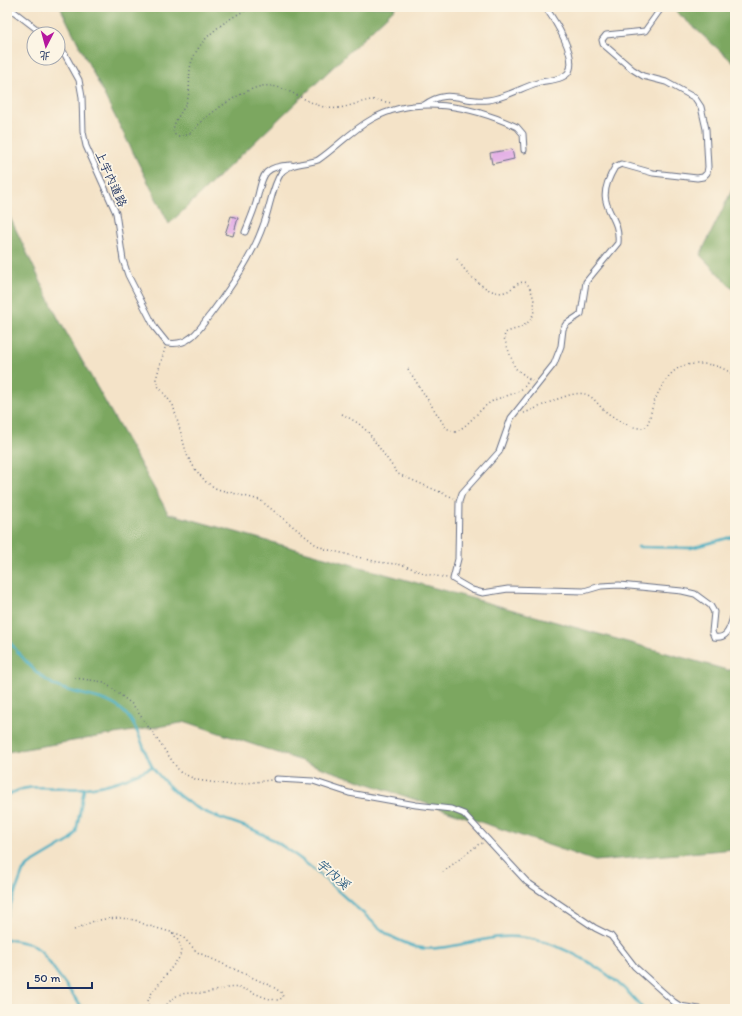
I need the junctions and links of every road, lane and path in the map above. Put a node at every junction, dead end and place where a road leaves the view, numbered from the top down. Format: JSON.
{"nodes":[{"id":1,"x":8,"y":7,"type":"edge"},
{"id":2,"x":252,"y":7,"type":"edge"},
{"id":3,"x":545,"y":7,"type":"edge"},
{"id":4,"x":662,"y":7,"type":"edge"},
{"id":5,"x":33,"y":26,"type":"edge"},
{"id":6,"x":66,"y":56,"type":"edge"},
{"id":7,"x":423,"y":105,"type":"junction"},
{"id":8,"x":404,"y":107,"type":"junction"},
{"id":9,"x":524,"y":150,"type":"dead end"},
{"id":10,"x":300,"y":165,"type":"junction"},
{"id":11,"x":244,"y":232,"type":"dead end"},
{"id":12,"x":457,"y":259,"type":"dead end"},
{"id":13,"x":167,"y":343,"type":"junction"},
{"id":14,"x":408,"y":369,"type":"dead end"},
{"id":15,"x":735,"y":376,"type":"edge"},
{"id":16,"x":529,"y":379,"type":"junction"},
{"id":17,"x":538,"y":383,"type":"junction"},
{"id":18,"x":342,"y":414,"type":"dead end"},
{"id":19,"x":511,"y":418,"type":"junction"},
{"id":20,"x":459,"y":502,"type":"junction"},
{"id":21,"x":453,"y":579,"type":"junction"},
{"id":22,"x":735,"y":612,"type":"edge"},
{"id":23,"x":75,"y":678,"type":"dead end"},
{"id":24,"x":277,"y":779,"type":"joint"},
{"id":25,"x":490,"y":842,"type":"junction"},
{"id":26,"x":443,"y":872,"type":"dead end"},
{"id":27,"x":74,"y":930,"type":"dead end"},
{"id":28,"x":170,"y":931,"type":"junction"},
{"id":29,"x":148,"y":1009,"type":"edge"},
{"id":30,"x":163,"y":1009,"type":"edge"},
{"id":31,"x":699,"y":1009,"type":"edge"}],
"edges":[{"from":1,"to":5,"type":"lane"},
{"from":2,"to":8,"type":"path"},
{"from":3,"to":7,"type":"lane"},
{"from":4,"to":17,"type":"lane"},
{"from":6,"to":13,"type":"lane","name":"上宇內道路"},
{"from":7,"to":8,"type":"lane"},
{"from":7,"to":9,"type":"lane"},
{"from":8,"to":10,"type":"lane"},
{"from":10,"to":11,"type":"lane"},
{"from":10,"to":13,"type":"lane"},
{"from":12,"to":16,"type":"path"},
{"from":13,"to":21,"type":"path"},
{"from":14,"to":16,"type":"path"},
{"from":15,"to":19,"type":"path"},
{"from":16,"to":17,"type":"path"},
{"from":17,"to":19,"type":"lane"},
{"from":18,"to":20,"type":"path"},
{"from":19,"to":20,"type":"lane"},
{"from":20,"to":21,"type":"lane"},
{"from":21,"to":22,"type":"lane"},
{"from":23,"to":24,"type":"path"},
{"from":24,"to":25,"type":"lane"},
{"from":25,"to":26,"type":"path"},
{"from":25,"to":31,"type":"lane"},
{"from":27,"to":28,"type":"path"},
{"from":28,"to":29,"type":"path"},
{"from":28,"to":30,"type":"path"}]}
